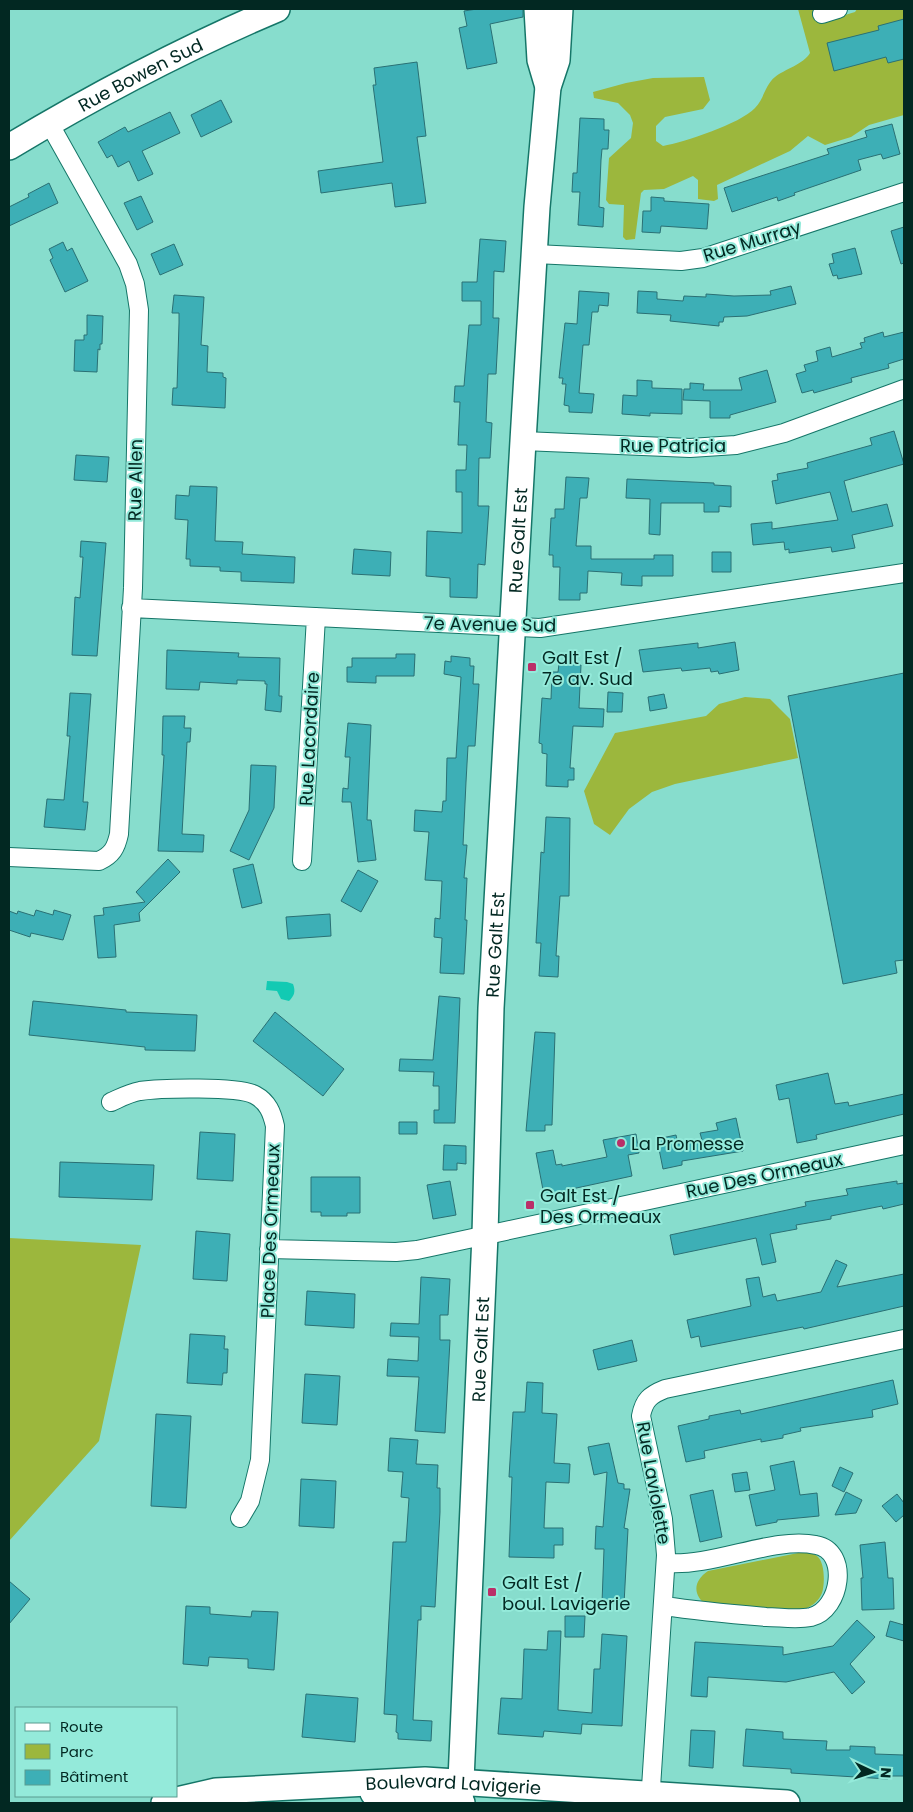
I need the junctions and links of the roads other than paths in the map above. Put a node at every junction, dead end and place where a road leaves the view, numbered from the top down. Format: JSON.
{"nodes":[{"id":1,"x":277,"y":9,"type":"edge"},
{"id":2,"x":537,"y":9,"type":"edge"},
{"id":3,"x":560,"y":9,"type":"edge"},
{"id":4,"x":548,"y":87,"type":"junction"},
{"id":5,"x":49,"y":123,"type":"junction"},
{"id":6,"x":9,"y":147,"type":"edge"},
{"id":7,"x":904,"y":192,"type":"edge"},
{"id":8,"x":547,"y":255,"type":"junction"},
{"id":9,"x":904,"y":389,"type":"edge"},
{"id":10,"x":523,"y":441,"type":"junction"},
{"id":11,"x":904,"y":573,"type":"edge"},
{"id":12,"x":131,"y":608,"type":"junction"},
{"id":13,"x":316,"y":617,"type":"junction"},
{"id":14,"x":513,"y":627,"type":"junction"},
{"id":15,"x":9,"y":857,"type":"edge"},
{"id":16,"x":302,"y":861,"type":"dead end"},
{"id":17,"x":111,"y":1102,"type":"dead end"},
{"id":18,"x":904,"y":1145,"type":"edge"},
{"id":19,"x":485,"y":1235,"type":"junction"},
{"id":20,"x":269,"y":1249,"type":"junction"},
{"id":21,"x":904,"y":1339,"type":"edge"},
{"id":22,"x":240,"y":1518,"type":"dead end"},
{"id":23,"x":666,"y":1563,"type":"junction"},
{"id":24,"x":664,"y":1606,"type":"junction"},
{"id":25,"x":461,"y":1798,"type":"edge"},
{"id":26,"x":650,"y":1799,"type":"edge"},
{"id":27,"x":164,"y":1803,"type":"edge"},
{"id":28,"x":787,"y":1803,"type":"edge"}],
"edges":[{"from":1,"to":5,"type":"main road","name":"Rue Bowen Sud"},
{"from":2,"to":4,"type":"main road","name":"Rue Galt Est"},
{"from":3,"to":4,"type":"main road","name":"Rue Galt Est"},
{"from":4,"to":8,"type":"main road","name":"Rue Galt Est"},
{"from":5,"to":6,"type":"main road","name":"Rue Bowen Sud"},
{"from":5,"to":12,"type":"street","name":"Rue Allen"},
{"from":7,"to":8,"type":"street","name":"Rue Murray"},
{"from":8,"to":10,"type":"main road","name":"Rue Galt Est"},
{"from":9,"to":10,"type":"street","name":"Rue Patricia"},
{"from":10,"to":14,"type":"main road","name":"Rue Galt Est"},
{"from":11,"to":14,"type":"street","name":"7e Avenue Sud"},
{"from":12,"to":13,"type":"street","name":"7e Avenue Sud"},
{"from":12,"to":15,"type":"street","name":"Rue Allen"},
{"from":13,"to":14,"type":"street","name":"7e Avenue Sud"},
{"from":13,"to":16,"type":"street","name":"Rue Lacordaire"},
{"from":14,"to":19,"type":"main road","name":"Rue Galt Est"},
{"from":17,"to":20,"type":"street","name":"Place Des Ormeaux"},
{"from":18,"to":19,"type":"street","name":"Rue Des Ormeaux"},
{"from":19,"to":20,"type":"street","name":"Rue Des Ormeaux"},
{"from":19,"to":25,"type":"main road","name":"Rue Galt Est"},
{"from":20,"to":22,"type":"street","name":"Place Des Ormeaux"},
{"from":21,"to":23,"type":"street","name":"Rue Laviolette"},
{"from":23,"to":24,"type":"street","name":"Rue Laviolette"},
{"from":23,"to":24,"type":"street"},
{"from":24,"to":26,"type":"street","name":"Rue Laviolette"},
{"from":25,"to":26,"type":"main road","name":"Boulevard Lavigerie"},
{"from":25,"to":27,"type":"main road","name":"Boulevard Lavigerie"},
{"from":26,"to":28,"type":"main road","name":"Boulevard Lavigerie"}]}
